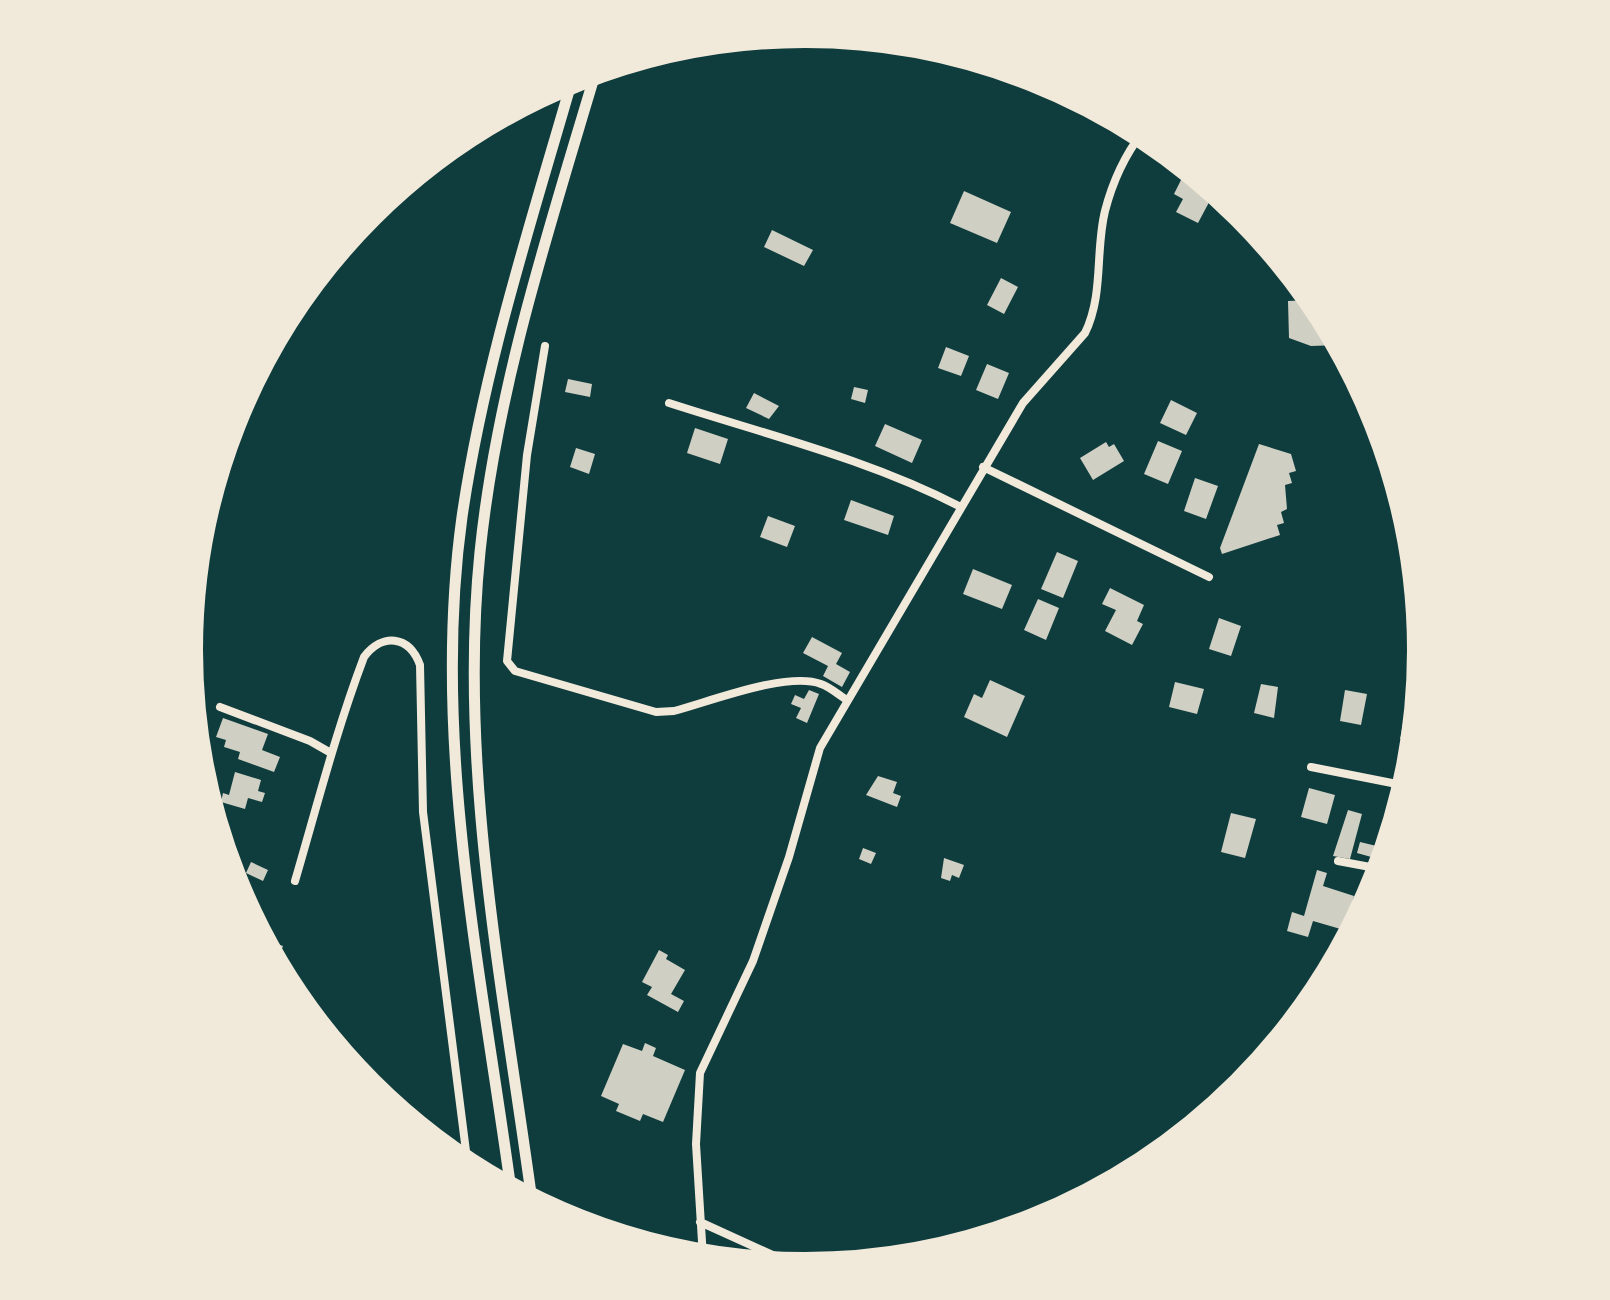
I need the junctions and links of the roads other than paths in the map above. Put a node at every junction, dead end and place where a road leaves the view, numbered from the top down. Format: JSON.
{"nodes":[{"id":1,"x":592,"y":85,"type":"edge"},
{"id":2,"x":568,"y":95,"type":"edge"},
{"id":3,"x":1135,"y":144,"type":"edge"},
{"id":4,"x":545,"y":346,"type":"dead end"},
{"id":5,"x":669,"y":403,"type":"dead end"},
{"id":6,"x":983,"y":467,"type":"junction"},
{"id":7,"x":961,"y":507,"type":"junction"},
{"id":8,"x":1209,"y":577,"type":"dead end"},
{"id":9,"x":847,"y":700,"type":"junction"},
{"id":10,"x":220,"y":707,"type":"dead end"},
{"id":11,"x":331,"y":753,"type":"junction"},
{"id":12,"x":1311,"y":767,"type":"dead end"},
{"id":13,"x":1393,"y":783,"type":"edge"},
{"id":14,"x":1338,"y":861,"type":"dead end"},
{"id":15,"x":1368,"y":867,"type":"edge"},
{"id":16,"x":295,"y":881,"type":"dead end"},
{"id":17,"x":466,"y":1150,"type":"edge"},
{"id":18,"x":509,"y":1176,"type":"edge"},
{"id":19,"x":530,"y":1188,"type":"edge"},
{"id":20,"x":700,"y":1222,"type":"junction"},
{"id":21,"x":702,"y":1245,"type":"edge"},
{"id":22,"x":768,"y":1253,"type":"edge"}],
"edges":[{"from":1,"to":19,"type":"main road"},
{"from":2,"to":18,"type":"main road"},
{"from":3,"to":6,"type":"street"},
{"from":4,"to":9,"type":"street"},
{"from":5,"to":7,"type":"street"},
{"from":6,"to":7,"type":"street"},
{"from":6,"to":8,"type":"street"},
{"from":7,"to":9,"type":"street"},
{"from":9,"to":20,"type":"street"},
{"from":10,"to":11,"type":"street"},
{"from":11,"to":16,"type":"street"},
{"from":11,"to":17,"type":"street"},
{"from":12,"to":13,"type":"street"},
{"from":14,"to":15,"type":"street"},
{"from":20,"to":21,"type":"street"},
{"from":20,"to":22,"type":"street"}]}
